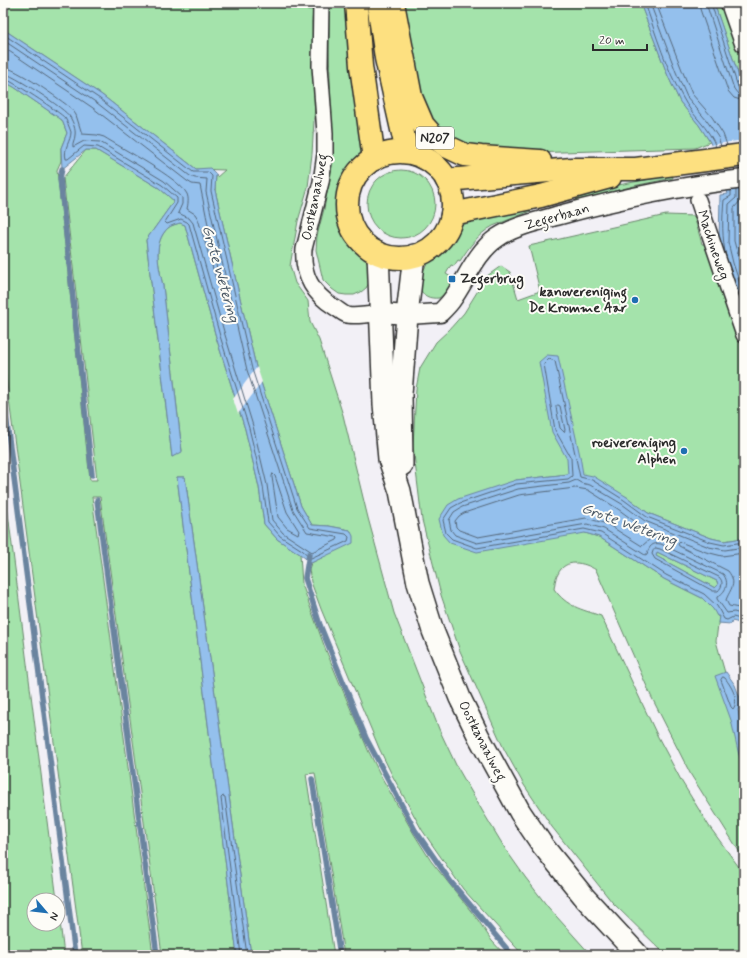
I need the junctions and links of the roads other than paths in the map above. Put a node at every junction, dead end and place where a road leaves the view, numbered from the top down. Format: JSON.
{"nodes":[{"id":1,"x":321,"y":3,"type":"edge"},
{"id":2,"x":356,"y":3,"type":"edge"},
{"id":3,"x":378,"y":3,"type":"edge"},
{"id":4,"x":393,"y":3,"type":"edge"},
{"id":5,"x":730,"y":3,"type":"edge"},
{"id":6,"x":744,"y":43,"type":"edge"},
{"id":7,"x":407,"y":152,"type":"junction"},
{"id":8,"x":744,"y":155,"type":"edge"},
{"id":9,"x":374,"y":159,"type":"junction"},
{"id":10,"x":572,"y":169,"type":"junction"},
{"id":11,"x":636,"y":169,"type":"junction"},
{"id":12,"x":744,"y":179,"type":"edge"},
{"id":13,"x":447,"y":180,"type":"junction"},
{"id":14,"x":698,"y":200,"type":"dead end"},
{"id":15,"x":452,"y":214,"type":"junction"},
{"id":16,"x":378,"y":253,"type":"junction"},
{"id":17,"x":414,"y":255,"type":"junction"},
{"id":18,"x":381,"y":313,"type":"junction"},
{"id":19,"x":407,"y":315,"type":"junction"},
{"id":20,"x":744,"y":335,"type":"edge"},
{"id":21,"x":400,"y":491,"type":"junction"},
{"id":22,"x":639,"y":954,"type":"edge"}],
"edges":[{"from":1,"to":18,"type":"street","name":"Oostkanaalweg"},
{"from":2,"to":9,"type":"main road"},
{"from":3,"to":7,"type":"main road","number":"N207"},
{"from":4,"to":10,"type":"main road","number":"N207"},
{"from":5,"to":6,"type":"street"},
{"from":7,"to":9,"type":"main road","number":"N207"},
{"from":7,"to":13,"type":"main road","number":"N207"},
{"from":8,"to":11,"type":"main road","name":"Zegerbaan","number":"N207"},
{"from":9,"to":16,"type":"main road","number":"N207"},
{"from":10,"to":11,"type":"main road","name":"Zegerbaan","number":"N207"},
{"from":10,"to":13,"type":"main road","name":"Zegerbaan","number":"N207"},
{"from":11,"to":15,"type":"main road","name":"Zegerbaan","number":"N207"},
{"from":12,"to":19,"type":"street","name":"Zegerbaan"},
{"from":13,"to":15,"type":"main road","number":"N207"},
{"from":14,"to":20,"type":"street","name":"Machineweg"},
{"from":15,"to":17,"type":"main road","number":"N207"},
{"from":16,"to":17,"type":"main road","number":"N207"},
{"from":16,"to":18,"type":"main road","name":"Oostkanaalweg"},
{"from":17,"to":19,"type":"main road","name":"Oostkanaalweg"},
{"from":18,"to":19,"type":"street","name":"Oostkanaalweg"},
{"from":18,"to":21,"type":"main road","name":"Oostkanaalweg"},
{"from":19,"to":21,"type":"main road","name":"Oostkanaalweg"},
{"from":21,"to":22,"type":"main road","name":"Oostkanaalweg"}]}
